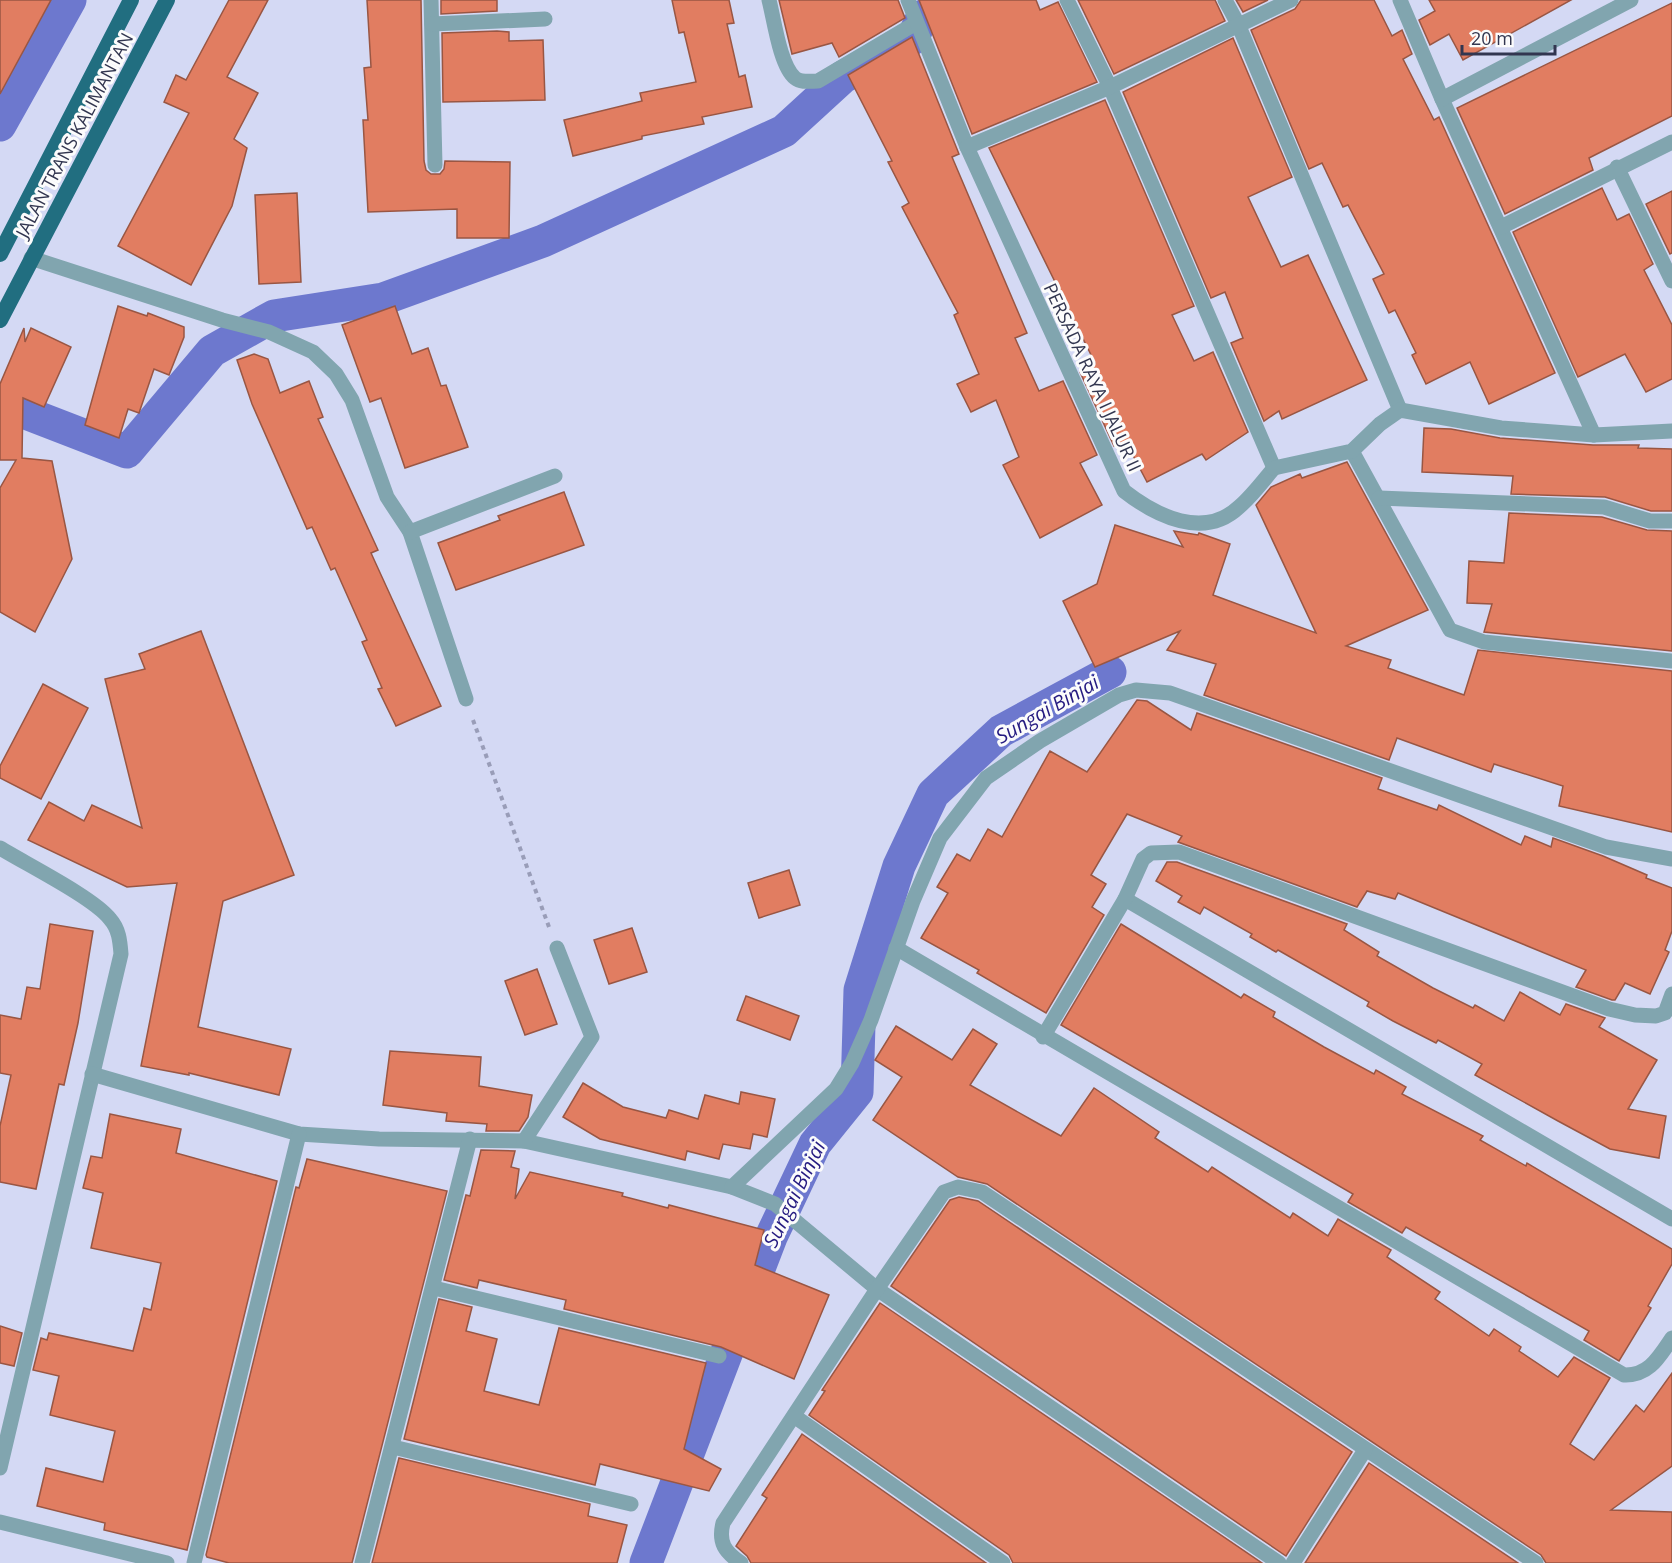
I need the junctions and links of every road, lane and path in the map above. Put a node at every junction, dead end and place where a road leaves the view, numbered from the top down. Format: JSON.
{"nodes":[{"id":1,"x":131,"y":0,"type":"edge"},
{"id":2,"x":167,"y":0,"type":"edge"},
{"id":3,"x":431,"y":0,"type":"edge"},
{"id":4,"x":769,"y":0,"type":"edge"},
{"id":5,"x":908,"y":0,"type":"edge"},
{"id":6,"x":1067,"y":0,"type":"edge"},
{"id":7,"x":1225,"y":0,"type":"edge"},
{"id":8,"x":1291,"y":0,"type":"edge"},
{"id":9,"x":1400,"y":0,"type":"edge"},
{"id":10,"x":1630,"y":0,"type":"edge"},
{"id":11,"x":544,"y":19,"type":"dead end"},
{"id":12,"x":432,"y":24,"type":"junction"},
{"id":13,"x":1238,"y":24,"type":"junction"},
{"id":14,"x":918,"y":30,"type":"junction"},
{"id":15,"x":1110,"y":87,"type":"junction"},
{"id":16,"x":1442,"y":99,"type":"junction"},
{"id":17,"x":1672,"y":142,"type":"edge"},
{"id":18,"x":967,"y":147,"type":"junction"},
{"id":19,"x":435,"y":165,"type":"dead end"},
{"id":20,"x":1617,"y":167,"type":"junction"},
{"id":21,"x":1501,"y":227,"type":"junction"},
{"id":22,"x":0,"y":254,"type":"edge"},
{"id":23,"x":31,"y":258,"type":"junction"},
{"id":24,"x":1672,"y":281,"type":"edge"},
{"id":25,"x":0,"y":320,"type":"edge"},
{"id":26,"x":1400,"y":410,"type":"junction"},
{"id":27,"x":1672,"y":431,"type":"edge"},
{"id":28,"x":1594,"y":435,"type":"junction"},
{"id":29,"x":1352,"y":451,"type":"junction"},
{"id":30,"x":1274,"y":468,"type":"junction"},
{"id":31,"x":555,"y":476,"type":"dead end"},
{"id":32,"x":1379,"y":498,"type":"junction"},
{"id":33,"x":1672,"y":521,"type":"edge"},
{"id":34,"x":410,"y":532,"type":"junction"},
{"id":35,"x":1672,"y":661,"type":"edge"},
{"id":36,"x":466,"y":699,"type":"joint"},
{"id":37,"x":0,"y":848,"type":"edge"},
{"id":38,"x":1672,"y":859,"type":"edge"},
{"id":39,"x":1125,"y":899,"type":"junction"},
{"id":40,"x":557,"y":948,"type":"joint"},
{"id":41,"x":896,"y":948,"type":"junction"},
{"id":42,"x":1671,"y":1002,"type":"edge"},
{"id":43,"x":1043,"y":1036,"type":"junction"},
{"id":44,"x":92,"y":1074,"type":"junction"},
{"id":45,"x":299,"y":1134,"type":"junction"},
{"id":46,"x":470,"y":1139,"type":"junction"},
{"id":47,"x":524,"y":1141,"type":"junction"},
{"id":48,"x":732,"y":1187,"type":"junction"},
{"id":49,"x":1672,"y":1219,"type":"edge"},
{"id":50,"x":434,"y":1288,"type":"junction"},
{"id":51,"x":877,"y":1289,"type":"junction"},
{"id":52,"x":1672,"y":1338,"type":"edge"},
{"id":53,"x":719,"y":1356,"type":"dead end"},
{"id":54,"x":794,"y":1416,"type":"junction"},
{"id":55,"x":393,"y":1447,"type":"junction"},
{"id":56,"x":1365,"y":1450,"type":"junction"},
{"id":57,"x":0,"y":1468,"type":"edge"},
{"id":58,"x":631,"y":1504,"type":"dead end"},
{"id":59,"x":0,"y":1522,"type":"edge"},
{"id":60,"x":167,"y":1563,"type":"edge"},
{"id":61,"x":194,"y":1563,"type":"edge"},
{"id":62,"x":362,"y":1563,"type":"edge"},
{"id":63,"x":741,"y":1563,"type":"edge"},
{"id":64,"x":1003,"y":1563,"type":"edge"},
{"id":65,"x":1279,"y":1563,"type":"edge"},
{"id":66,"x":1293,"y":1563,"type":"edge"},
{"id":67,"x":1536,"y":1563,"type":"edge"}],
"edges":[{"from":1,"to":22,"type":"highway","name":"JALAN TRANS KALIMANTAN"},
{"from":2,"to":23,"type":"highway","name":"JALAN TRANS KALIMANTAN"},
{"from":3,"to":12,"type":"street"},
{"from":4,"to":14,"type":"street"},
{"from":5,"to":14,"type":"street","name":"PERSADA RAYA I JALUR II"},
{"from":6,"to":15,"type":"street"},
{"from":7,"to":13,"type":"street"},
{"from":8,"to":13,"type":"street"},
{"from":9,"to":16,"type":"street"},
{"from":10,"to":16,"type":"street"},
{"from":11,"to":12,"type":"street"},
{"from":12,"to":19,"type":"street"},
{"from":13,"to":15,"type":"street"},
{"from":13,"to":26,"type":"street"},
{"from":14,"to":18,"type":"street","name":"PERSADA RAYA I JALUR II"},
{"from":15,"to":18,"type":"street"},
{"from":15,"to":30,"type":"street"},
{"from":16,"to":21,"type":"street"},
{"from":17,"to":20,"type":"street"},
{"from":18,"to":30,"type":"street","name":"PERSADA RAYA I JALUR II"},
{"from":20,"to":21,"type":"street"},
{"from":20,"to":24,"type":"street"},
{"from":21,"to":28,"type":"street"},
{"from":23,"to":25,"type":"highway","name":"JALAN TRANS KALIMANTAN"},
{"from":23,"to":34,"type":"street"},
{"from":26,"to":28,"type":"street"},
{"from":26,"to":29,"type":"street"},
{"from":27,"to":28,"type":"street"},
{"from":29,"to":30,"type":"street"},
{"from":29,"to":32,"type":"street"},
{"from":31,"to":34,"type":"street"},
{"from":32,"to":33,"type":"street"},
{"from":32,"to":35,"type":"street"},
{"from":34,"to":36,"type":"street"},
{"from":36,"to":40,"type":"path"},
{"from":37,"to":44,"type":"street"},
{"from":38,"to":41,"type":"street"},
{"from":39,"to":42,"type":"street"},
{"from":39,"to":43,"type":"street"},
{"from":39,"to":49,"type":"street"},
{"from":40,"to":47,"type":"street"},
{"from":41,"to":43,"type":"street"},
{"from":41,"to":48,"type":"street"},
{"from":43,"to":52,"type":"street"},
{"from":44,"to":45,"type":"street"},
{"from":44,"to":57,"type":"street"},
{"from":45,"to":46,"type":"street"},
{"from":45,"to":61,"type":"street"},
{"from":46,"to":47,"type":"street"},
{"from":46,"to":50,"type":"street"},
{"from":47,"to":48,"type":"street"},
{"from":48,"to":51,"type":"street"},
{"from":50,"to":53,"type":"street"},
{"from":50,"to":55,"type":"street"},
{"from":51,"to":54,"type":"street"},
{"from":51,"to":56,"type":"street"},
{"from":51,"to":65,"type":"street"},
{"from":54,"to":63,"type":"street"},
{"from":54,"to":64,"type":"street"},
{"from":55,"to":58,"type":"street"},
{"from":55,"to":62,"type":"street"},
{"from":56,"to":66,"type":"street"},
{"from":56,"to":67,"type":"street"},
{"from":59,"to":60,"type":"street"}]}
